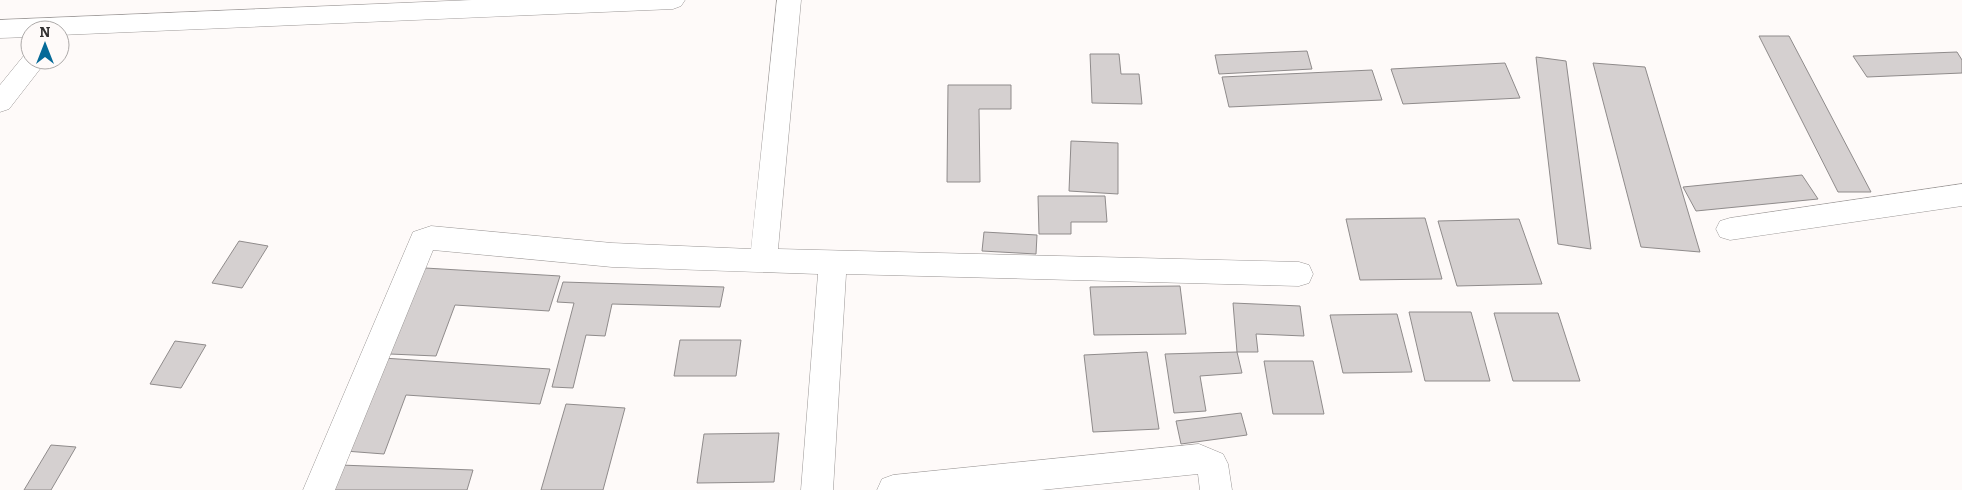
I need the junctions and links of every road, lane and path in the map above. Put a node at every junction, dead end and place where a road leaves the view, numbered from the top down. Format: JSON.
{"nodes":[{"id":1,"x":673,"y":0,"type":"edge"},
{"id":2,"x":789,"y":0,"type":"edge"},
{"id":3,"x":70,"y":28,"type":"edge"},
{"id":4,"x":0,"y":29,"type":"edge"},
{"id":5,"x":20,"y":29,"type":"edge"},
{"id":6,"x":27,"y":70,"type":"edge"},
{"id":7,"x":0,"y":102,"type":"edge"},
{"id":8,"x":1962,"y":195,"type":"edge"},
{"id":9,"x":1730,"y":229,"type":"dead end"},
{"id":10,"x":764,"y":261,"type":"junction"},
{"id":11,"x":833,"y":262,"type":"junction"},
{"id":12,"x":1299,"y":274,"type":"dead end"},
{"id":13,"x":319,"y":490,"type":"edge"},
{"id":14,"x":817,"y":490,"type":"edge"},
{"id":15,"x":893,"y":490,"type":"edge"},
{"id":16,"x":1216,"y":490,"type":"edge"}],
"edges":[{"from":1,"to":3,"type":"street"},
{"from":2,"to":10,"type":"street"},
{"from":4,"to":5,"type":"street"},
{"from":6,"to":7,"type":"street"},
{"from":8,"to":9,"type":"street"},
{"from":10,"to":11,"type":"street"},
{"from":10,"to":13,"type":"street"},
{"from":11,"to":12,"type":"street"},
{"from":11,"to":14,"type":"street"},
{"from":15,"to":16,"type":"street"}]}
